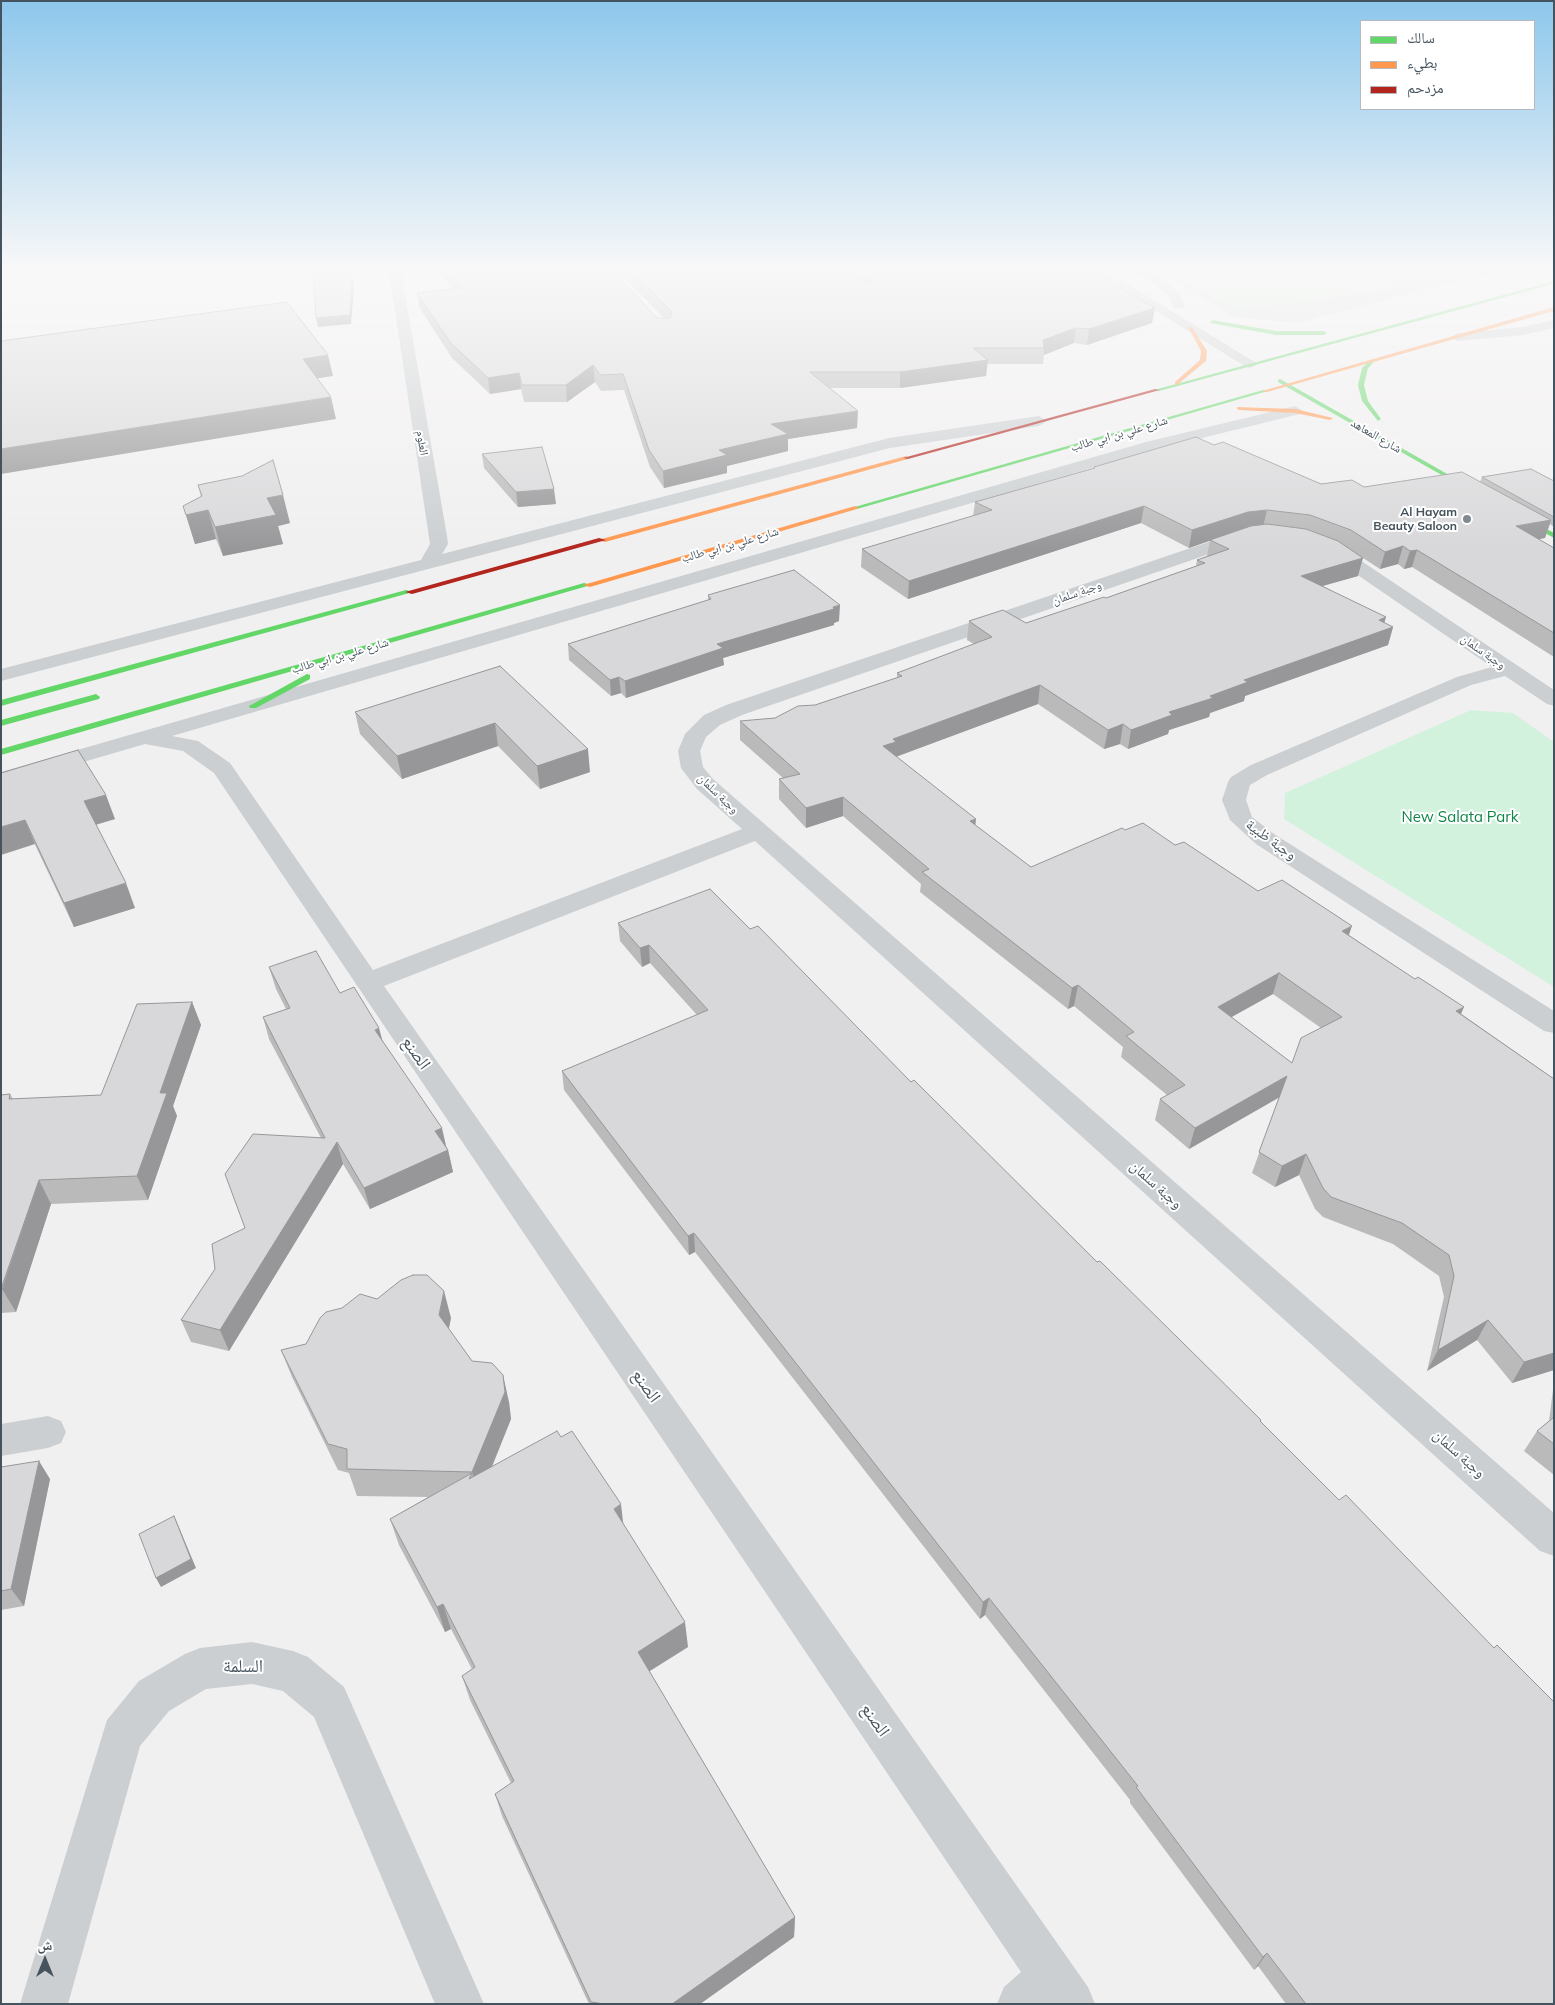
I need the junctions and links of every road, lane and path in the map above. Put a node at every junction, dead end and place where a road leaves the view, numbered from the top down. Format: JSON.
{"nodes":[{"id":1,"x":410,"y":365,"type":"edge"},
{"id":2,"x":1200,"y":365,"type":"edge"},
{"id":3,"x":1249,"y":365,"type":"edge"},
{"id":4,"x":1252,"y":365,"type":"edge"},
{"id":5,"x":1274,"y":365,"type":"edge"},
{"id":6,"x":1280,"y":365,"type":"edge"},
{"id":7,"x":1363,"y":365,"type":"edge"},
{"id":8,"x":1369,"y":365,"type":"edge"},
{"id":9,"x":1267,"y":373,"type":"junction"},
{"id":10,"x":1291,"y":375,"type":"junction"},
{"id":11,"x":1310,"y":379,"type":"junction"},
{"id":12,"x":1176,"y":384,"type":"junction"},
{"id":13,"x":1323,"y":387,"type":"dead end"},
{"id":14,"x":1354,"y":404,"type":"dead end"},
{"id":15,"x":1204,"y":410,"type":"junction"},
{"id":16,"x":1295,"y":411,"type":"junction"},
{"id":17,"x":1038,"y":421,"type":"junction"},
{"id":18,"x":1358,"y":426,"type":"junction"},
{"id":19,"x":1486,"y":498,"type":"edge"},
{"id":20,"x":1502,"y":508,"type":"edge"},
{"id":21,"x":436,"y":526,"type":"junction"},
{"id":22,"x":1270,"y":534,"type":"edge"},
{"id":23,"x":1554,"y":536,"type":"edge"},
{"id":24,"x":1305,"y":539,"type":"edge"},
{"id":25,"x":506,"y":544,"type":"junction"},
{"id":26,"x":630,"y":560,"type":"dead end"},
{"id":27,"x":428,"y":564,"type":"junction"},
{"id":28,"x":465,"y":578,"type":"junction"},
{"id":29,"x":404,"y":606,"type":"dead end"},
{"id":30,"x":510,"y":608,"type":"junction"},
{"id":31,"x":339,"y":656,"type":"junction"},
{"id":32,"x":1508,"y":669,"type":"junction"},
{"id":33,"x":1,"y":675,"type":"edge"},
{"id":34,"x":106,"y":694,"type":"dead end"},
{"id":35,"x":1554,"y":700,"type":"edge"},
{"id":36,"x":1,"y":702,"type":"edge"},
{"id":37,"x":245,"y":709,"type":"junction"},
{"id":38,"x":1,"y":723,"type":"edge"},
{"id":39,"x":146,"y":738,"type":"junction"},
{"id":40,"x":1,"y":752,"type":"edge"},
{"id":41,"x":222,"y":768,"type":"junction"},
{"id":42,"x":6,"y":771,"type":"edge"},
{"id":43,"x":759,"y":831,"type":"junction"},
{"id":44,"x":367,"y":982,"type":"junction"},
{"id":45,"x":1554,"y":1024,"type":"edge"},
{"id":46,"x":48,"y":1432,"type":"dead end"},
{"id":47,"x":1,"y":1440,"type":"edge"},
{"id":48,"x":1554,"y":1538,"type":"edge"},
{"id":49,"x":1048,"y":1995,"type":"edge"},
{"id":50,"x":44,"y":2004,"type":"edge"},
{"id":51,"x":460,"y":2004,"type":"edge"}],
"edges":[{"from":1,"to":21,"type":"street","name":"العلوم"},
{"from":2,"to":12,"type":"main road"},
{"from":3,"to":12,"type":"main road"},
{"from":4,"to":9,"type":"main road","name":"شارع المعاهد"},
{"from":5,"to":9,"type":"main road"},
{"from":6,"to":10,"type":"main road","name":"شارع المعاهد"},
{"from":7,"to":11,"type":"main road","name":"شارع علي بن ابي طالب"},
{"from":8,"to":14,"type":"main road","name":"شارع المعاهد"},
{"from":9,"to":10,"type":"main road","name":"شارع المعاهد"},
{"from":10,"to":11,"type":"main road","name":"شارع علي بن ابي طالب"},
{"from":10,"to":11,"type":"main road","name":"شارع المعاهد"},
{"from":10,"to":15,"type":"main road","name":"شارع علي بن ابي طالب"},
{"from":10,"to":18,"type":"main road","name":"شارع المعاهد"},
{"from":11,"to":13,"type":"main road","name":"شارع المعاهد"},
{"from":12,"to":17,"type":"main road"},
{"from":15,"to":16,"type":"main road"},
{"from":15,"to":30,"type":"main road","name":"شارع علي بن ابي طالب"},
{"from":16,"to":18,"type":"main road"},
{"from":16,"to":37,"type":"street","name":"شارع علي بن ابي طالب"},
{"from":17,"to":25,"type":"street"},
{"from":17,"to":28,"type":"main road"},
{"from":18,"to":19,"type":"main road","name":"شارع المعاهد"},
{"from":20,"to":23,"type":"main road"},
{"from":21,"to":25,"type":"street"},
{"from":21,"to":27,"type":"street","name":"العلوم"},
{"from":22,"to":43,"type":"street","name":"وجبة سلمان"},
{"from":24,"to":32,"type":"street","name":"وجبة سلمان"},
{"from":25,"to":27,"type":"street"},
{"from":26,"to":30,"type":"main road"},
{"from":27,"to":33,"type":"street"},
{"from":28,"to":29,"type":"main road"},
{"from":28,"to":36,"type":"main road"},
{"from":30,"to":31,"type":"main road","name":"شارع علي بن ابي طالب"},
{"from":31,"to":37,"type":"main road"},
{"from":31,"to":40,"type":"main road","name":"شارع علي بن ابي طالب"},
{"from":32,"to":35,"type":"street","name":"وجبة سلمان"},
{"from":32,"to":45,"type":"street","name":"وجبة ظبية"},
{"from":34,"to":38,"type":"main road"},
{"from":37,"to":39,"type":"street","name":"شارع علي بن ابي طالب"},
{"from":37,"to":41,"type":"street","name":"الصنع"},
{"from":39,"to":41,"type":"street","name":"الصنع"},
{"from":39,"to":42,"type":"street","name":"شارع علي بن ابي طالب"},
{"from":41,"to":44,"type":"street","name":"الصنع"},
{"from":43,"to":44,"type":"street"},
{"from":43,"to":48,"type":"street","name":"وجبة سلمان"},
{"from":44,"to":49,"type":"street","name":"الصنع"},
{"from":46,"to":47,"type":"street"},
{"from":50,"to":51,"type":"street","name":"السلمة"}]}
